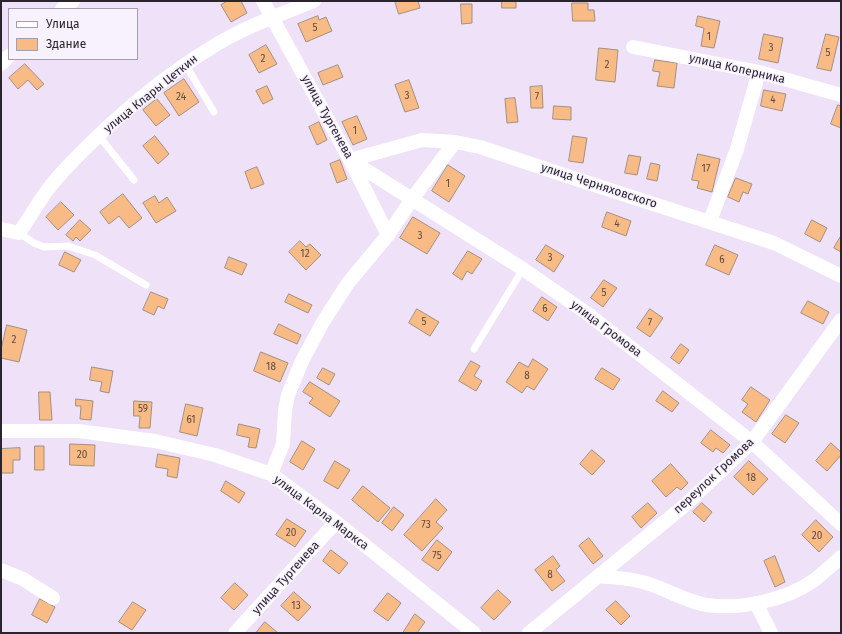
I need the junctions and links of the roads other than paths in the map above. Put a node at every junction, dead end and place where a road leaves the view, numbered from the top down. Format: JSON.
{"nodes":[{"id":1,"x":73,"y":1,"type":"edge"},
{"id":2,"x":263,"y":1,"type":"edge"},
{"id":3,"x":314,"y":1,"type":"edge"},
{"id":4,"x":63,"y":8,"type":"edge"},
{"id":5,"x":272,"y":17,"type":"junction"},
{"id":6,"x":633,"y":47,"type":"dead end"},
{"id":7,"x":185,"y":64,"type":"junction"},
{"id":8,"x":759,"y":72,"type":"junction"},
{"id":9,"x":841,"y":95,"type":"edge"},
{"id":10,"x":214,"y":112,"type":"dead end"},
{"id":11,"x":99,"y":136,"type":"junction"},
{"id":12,"x":455,"y":142,"type":"junction"},
{"id":13,"x":350,"y":160,"type":"junction"},
{"id":14,"x":134,"y":180,"type":"dead end"},
{"id":15,"x":412,"y":199,"type":"junction"},
{"id":16,"x":710,"y":221,"type":"junction"},
{"id":17,"x":1,"y":229,"type":"edge"},
{"id":18,"x":20,"y":233,"type":"junction"},
{"id":19,"x":388,"y":235,"type":"junction"},
{"id":20,"x":523,"y":269,"type":"junction"},
{"id":21,"x":841,"y":276,"type":"edge"},
{"id":22,"x":146,"y":285,"type":"dead end"},
{"id":23,"x":841,"y":320,"type":"edge"},
{"id":24,"x":474,"y":349,"type":"dead end"},
{"id":25,"x":1,"y":431,"type":"edge"},
{"id":26,"x":752,"y":442,"type":"junction"},
{"id":27,"x":271,"y":474,"type":"junction"},
{"id":28,"x":336,"y":522,"type":"junction"},
{"id":29,"x":841,"y":524,"type":"edge"},
{"id":30,"x":841,"y":558,"type":"edge"},
{"id":31,"x":1,"y":570,"type":"edge"},
{"id":32,"x":598,"y":576,"type":"junction"},
{"id":33,"x":53,"y":598,"type":"dead end"},
{"id":34,"x":756,"y":602,"type":"junction"},
{"id":35,"x":235,"y":633,"type":"edge"},
{"id":36,"x":474,"y":633,"type":"edge"},
{"id":37,"x":529,"y":633,"type":"edge"},
{"id":38,"x":771,"y":633,"type":"edge"}],
"edges":[{"from":1,"to":4,"type":"street"},
{"from":2,"to":5,"type":"street","name":"улица Тургенева"},
{"from":3,"to":5,"type":"street","name":"улица Клары Цеткин"},
{"from":5,"to":7,"type":"street","name":"улица Клары Цеткин"},
{"from":5,"to":13,"type":"street","name":"улица Тургенева"},
{"from":6,"to":8,"type":"street","name":"улица Коперника"},
{"from":7,"to":10,"type":"lane"},
{"from":7,"to":11,"type":"street","name":"улица Клары Цеткин"},
{"from":8,"to":9,"type":"street","name":"улица Коперника"},
{"from":8,"to":16,"type":"street"},
{"from":11,"to":14,"type":"lane"},
{"from":11,"to":18,"type":"street","name":"улица Клары Цеткин"},
{"from":12,"to":13,"type":"street","name":"улица Черняховского"},
{"from":12,"to":15,"type":"street"},
{"from":12,"to":16,"type":"street","name":"улица Черняховского"},
{"from":13,"to":15,"type":"street","name":"улица Громова"},
{"from":13,"to":19,"type":"street","name":"улица Тургенева"},
{"from":15,"to":19,"type":"street"},
{"from":15,"to":20,"type":"street","name":"улица Громова"},
{"from":16,"to":21,"type":"street","name":"улица Черняховского"},
{"from":17,"to":18,"type":"street"},
{"from":18,"to":22,"type":"lane"},
{"from":19,"to":27,"type":"street"},
{"from":20,"to":24,"type":"lane"},
{"from":20,"to":26,"type":"street","name":"улица Громова"},
{"from":23,"to":26,"type":"street","name":"переулок Громова"},
{"from":25,"to":27,"type":"street","name":"улица Карла Маркса"},
{"from":26,"to":29,"type":"street","name":"улица Громова"},
{"from":26,"to":32,"type":"street","name":"переулок Громова"},
{"from":27,"to":28,"type":"street","name":"улица Карла Маркса"},
{"from":28,"to":35,"type":"street","name":"улица Тургенева"},
{"from":28,"to":36,"type":"street","name":"улица Карла Маркса"},
{"from":30,"to":34,"type":"street"},
{"from":31,"to":33,"type":"street"},
{"from":32,"to":34,"type":"street"},
{"from":32,"to":37,"type":"street","name":"переулок Громова"},
{"from":34,"to":38,"type":"street"}]}
